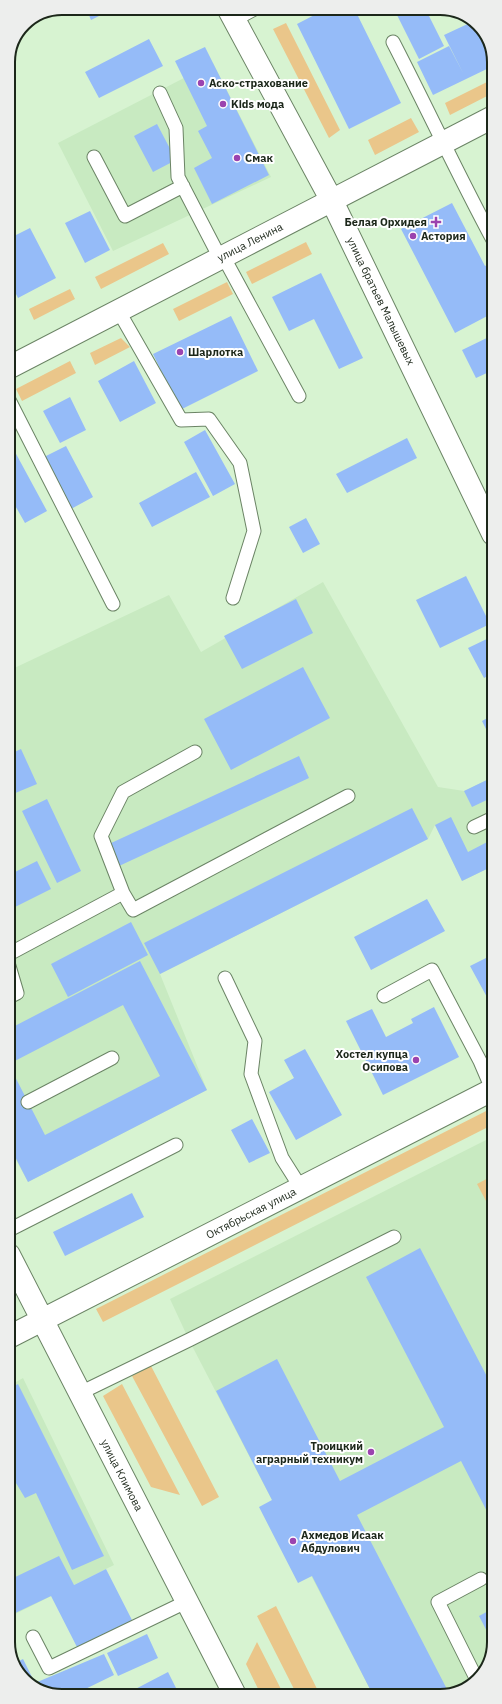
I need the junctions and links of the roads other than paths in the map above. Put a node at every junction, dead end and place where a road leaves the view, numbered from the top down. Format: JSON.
{"nodes":[{"id":1,"x":232,"y":15,"type":"edge"},
{"id":2,"x":393,"y":42,"type":"dead end"},
{"id":3,"x":160,"y":93,"type":"dead end"},
{"id":4,"x":487,"y":120,"type":"edge"},
{"id":5,"x":443,"y":143,"type":"junction"},
{"id":6,"x":94,"y":157,"type":"dead end"},
{"id":7,"x":183,"y":186,"type":"junction"},
{"id":8,"x":332,"y":200,"type":"junction"},
{"id":9,"x":487,"y":229,"type":"edge"},
{"id":10,"x":221,"y":257,"type":"junction"},
{"id":11,"x":118,"y":310,"type":"junction"},
{"id":12,"x":15,"y":364,"type":"edge"},
{"id":13,"x":299,"y":396,"type":"dead end"},
{"id":14,"x":15,"y":412,"type":"edge"},
{"id":15,"x":487,"y":522,"type":"edge"},
{"id":16,"x":233,"y":598,"type":"dead end"},
{"id":17,"x":113,"y":604,"type":"dead end"},
{"id":18,"x":195,"y":752,"type":"dead end"},
{"id":19,"x":348,"y":796,"type":"dead end"},
{"id":20,"x":487,"y":821,"type":"edge"},
{"id":21,"x":474,"y":827,"type":"dead end"},
{"id":22,"x":123,"y":893,"type":"junction"},
{"id":23,"x":15,"y":951,"type":"edge"},
{"id":24,"x":225,"y":978,"type":"dead end"},
{"id":25,"x":384,"y":996,"type":"dead end"},
{"id":26,"x":112,"y":1058,"type":"dead end"},
{"id":27,"x":487,"y":1076,"type":"edge"},
{"id":28,"x":487,"y":1092,"type":"edge"},
{"id":29,"x":28,"y":1102,"type":"dead end"},
{"id":30,"x":176,"y":1145,"type":"dead end"},
{"id":31,"x":301,"y":1188,"type":"junction"},
{"id":32,"x":15,"y":1227,"type":"edge"},
{"id":33,"x":394,"y":1237,"type":"dead end"},
{"id":34,"x":15,"y":1267,"type":"edge"},
{"id":35,"x":42,"y":1320,"type":"junction"},
{"id":36,"x":15,"y":1334,"type":"edge"},
{"id":37,"x":80,"y":1393,"type":"junction"},
{"id":38,"x":481,"y":1579,"type":"dead end"},
{"id":39,"x":186,"y":1602,"type":"junction"},
{"id":40,"x":33,"y":1637,"type":"dead end"},
{"id":41,"x":474,"y":1674,"type":"edge"},
{"id":42,"x":231,"y":1689,"type":"edge"}],
"edges":[{"from":1,"to":8,"type":"street","name":"улица братьев Малышевых"},
{"from":2,"to":5,"type":"lane"},
{"from":3,"to":7,"type":"lane"},
{"from":4,"to":5,"type":"street","name":"улица Ленина"},
{"from":5,"to":8,"type":"street","name":"улица Ленина"},
{"from":5,"to":9,"type":"lane"},
{"from":6,"to":7,"type":"lane"},
{"from":7,"to":10,"type":"lane"},
{"from":8,"to":10,"type":"street","name":"улица Ленина"},
{"from":8,"to":15,"type":"street","name":"улица братьев Малышевых"},
{"from":10,"to":11,"type":"street","name":"улица Ленина"},
{"from":10,"to":13,"type":"lane"},
{"from":11,"to":12,"type":"street","name":"улица Ленина"},
{"from":11,"to":16,"type":"lane"},
{"from":14,"to":17,"type":"lane"},
{"from":18,"to":22,"type":"lane"},
{"from":19,"to":22,"type":"lane"},
{"from":20,"to":21,"type":"lane"},
{"from":22,"to":23,"type":"lane"},
{"from":24,"to":31,"type":"lane"},
{"from":25,"to":27,"type":"lane"},
{"from":26,"to":29,"type":"lane"},
{"from":28,"to":31,"type":"street","name":"Октябрьская улица"},
{"from":30,"to":32,"type":"lane"},
{"from":31,"to":35,"type":"street","name":"Октябрьская улица"},
{"from":33,"to":37,"type":"lane"},
{"from":34,"to":35,"type":"street","name":"улица Климова"},
{"from":35,"to":36,"type":"street","name":"Октябрьская улица"},
{"from":35,"to":37,"type":"street","name":"улица Климова"},
{"from":37,"to":39,"type":"street","name":"улица Климова"},
{"from":38,"to":41,"type":"lane"},
{"from":39,"to":40,"type":"lane"},
{"from":39,"to":42,"type":"street","name":"улица Климова"}]}
